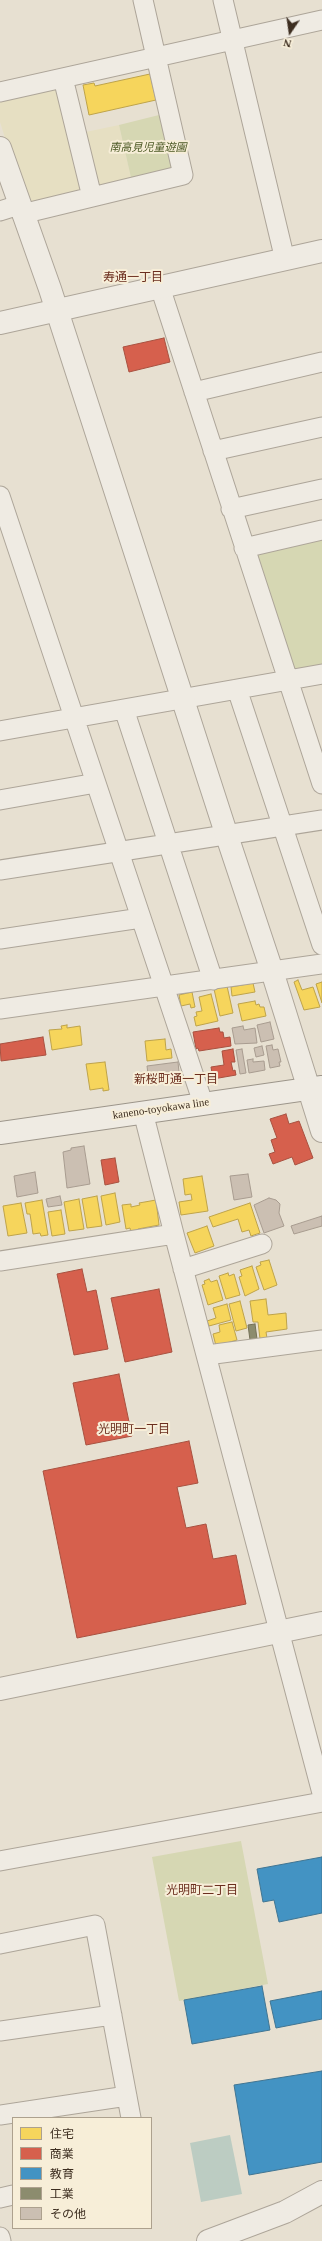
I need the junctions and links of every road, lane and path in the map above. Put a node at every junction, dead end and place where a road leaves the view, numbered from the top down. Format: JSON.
{"nodes":[{"id":1,"x":143,"y":0,"type":"edge"},
{"id":2,"x":224,"y":0,"type":"edge"},
{"id":3,"x":322,"y":20,"type":"edge"},
{"id":4,"x":232,"y":40,"type":"junction"},
{"id":5,"x":156,"y":57,"type":"junction"},
{"id":6,"x":63,"y":78,"type":"junction"},
{"id":7,"x":0,"y":92,"type":"edge"},
{"id":8,"x":0,"y":148,"type":"edge"},
{"id":9,"x":92,"y":197,"type":"junction"},
{"id":10,"x":14,"y":210,"type":"edge"},
{"id":11,"x":322,"y":251,"type":"edge"},
{"id":12,"x":285,"y":260,"type":"junction"},
{"id":13,"x":160,"y":287,"type":"junction"},
{"id":14,"x":57,"y":309,"type":"junction"},
{"id":15,"x":0,"y":323,"type":"edge"},
{"id":16,"x":322,"y":362,"type":"edge"},
{"id":17,"x":194,"y":392,"type":"junction"},
{"id":18,"x":322,"y":427,"type":"edge"},
{"id":19,"x":213,"y":451,"type":"junction"},
{"id":20,"x":322,"y":489,"type":"edge"},
{"id":21,"x":0,"y":496,"type":"edge"},
{"id":22,"x":231,"y":509,"type":"junction"},
{"id":23,"x":322,"y":530,"type":"edge"},
{"id":24,"x":6,"y":533,"type":"edge"},
{"id":25,"x":244,"y":548,"type":"junction"},
{"id":26,"x":322,"y":674,"type":"edge"},
{"id":27,"x":288,"y":680,"type":"junction"},
{"id":28,"x":237,"y":689,"type":"junction"},
{"id":29,"x":182,"y":698,"type":"junction"},
{"id":30,"x":124,"y":709,"type":"junction"},
{"id":31,"x":75,"y":718,"type":"junction"},
{"id":32,"x":0,"y":731,"type":"edge"},
{"id":33,"x":317,"y":750,"type":"edge"},
{"id":34,"x":96,"y":783,"type":"junction"},
{"id":35,"x":322,"y":784,"type":"edge"},
{"id":36,"x":0,"y":800,"type":"edge"},
{"id":37,"x":322,"y":820,"type":"edge"},
{"id":38,"x":282,"y":827,"type":"junction"},
{"id":39,"x":227,"y":836,"type":"junction"},
{"id":40,"x":168,"y":844,"type":"junction"},
{"id":41,"x":120,"y":851,"type":"junction"},
{"id":42,"x":0,"y":870,"type":"edge"},
{"id":43,"x":142,"y":918,"type":"junction"},
{"id":44,"x":0,"y":939,"type":"edge"},
{"id":45,"x":322,"y":945,"type":"edge"},
{"id":46,"x":322,"y":964,"type":"edge"},
{"id":47,"x":272,"y":971,"type":"junction"},
{"id":48,"x":213,"y":980,"type":"junction"},
{"id":49,"x":164,"y":988,"type":"junction"},
{"id":50,"x":0,"y":1009,"type":"edge"},
{"id":51,"x":315,"y":1088,"type":"edge"},
{"id":52,"x":203,"y":1103,"type":"junction"},
{"id":53,"x":144,"y":1112,"type":"junction"},
{"id":54,"x":322,"y":1131,"type":"edge"},
{"id":55,"x":0,"y":1133,"type":"edge"},
{"id":56,"x":174,"y":1234,"type":"junction"},
{"id":57,"x":262,"y":1244,"type":"dead end"},
{"id":58,"x":0,"y":1261,"type":"edge"},
{"id":59,"x":183,"y":1269,"type":"junction"},
{"id":60,"x":322,"y":1340,"type":"edge"},
{"id":61,"x":207,"y":1355,"type":"junction"},
{"id":62,"x":322,"y":1623,"type":"edge"},
{"id":63,"x":279,"y":1632,"type":"junction"},
{"id":64,"x":0,"y":1689,"type":"edge"},
{"id":65,"x":322,"y":1793,"type":"edge"},
{"id":66,"x":322,"y":1802,"type":"edge"},
{"id":67,"x":0,"y":1861,"type":"edge"},
{"id":68,"x":0,"y":1944,"type":"edge"},
{"id":69,"x":112,"y":2015,"type":"junction"},
{"id":70,"x":0,"y":2031,"type":"edge"},
{"id":71,"x":127,"y":2096,"type":"junction"},
{"id":72,"x":0,"y":2115,"type":"edge"},
{"id":73,"x":131,"y":2117,"type":"edge"},
{"id":74,"x":322,"y":2192,"type":"edge"},
{"id":75,"x":12,"y":2195,"type":"edge"},
{"id":76,"x":0,"y":2198,"type":"edge"},
{"id":77,"x":236,"y":2236,"type":"edge"},
{"id":78,"x":0,"y":2237,"type":"edge"},
{"id":79,"x":1,"y":2241,"type":"edge"},
{"id":80,"x":208,"y":2241,"type":"edge"}],
"edges":[{"from":1,"to":5,"type":"street"},
{"from":2,"to":4,"type":"street"},
{"from":3,"to":4,"type":"street"},
{"from":4,"to":5,"type":"street"},
{"from":4,"to":12,"type":"street"},
{"from":5,"to":6,"type":"street"},
{"from":5,"to":9,"type":"street"},
{"from":6,"to":7,"type":"street"},
{"from":6,"to":9,"type":"street"},
{"from":8,"to":10,"type":"street"},
{"from":9,"to":10,"type":"street"},
{"from":10,"to":14,"type":"street"},
{"from":11,"to":12,"type":"street"},
{"from":12,"to":13,"type":"street"},
{"from":13,"to":14,"type":"street"},
{"from":13,"to":17,"type":"street"},
{"from":14,"to":15,"type":"street"},
{"from":14,"to":29,"type":"street"},
{"from":16,"to":17,"type":"street"},
{"from":17,"to":19,"type":"street"},
{"from":18,"to":19,"type":"street"},
{"from":19,"to":22,"type":"street"},
{"from":20,"to":22,"type":"street"},
{"from":21,"to":24,"type":"street"},
{"from":22,"to":25,"type":"street"},
{"from":23,"to":25,"type":"street"},
{"from":24,"to":31,"type":"street"},
{"from":25,"to":27,"type":"street"},
{"from":26,"to":27,"type":"street"},
{"from":27,"to":28,"type":"street"},
{"from":27,"to":33,"type":"street"},
{"from":28,"to":29,"type":"street"},
{"from":28,"to":38,"type":"street"},
{"from":29,"to":30,"type":"street"},
{"from":29,"to":39,"type":"street"},
{"from":30,"to":31,"type":"street"},
{"from":30,"to":40,"type":"street"},
{"from":31,"to":32,"type":"street"},
{"from":31,"to":34,"type":"street"},
{"from":33,"to":35,"type":"street"},
{"from":34,"to":36,"type":"street"},
{"from":34,"to":41,"type":"street"},
{"from":37,"to":38,"type":"street"},
{"from":38,"to":39,"type":"street"},
{"from":38,"to":45,"type":"street"},
{"from":39,"to":40,"type":"street"},
{"from":39,"to":47,"type":"street"},
{"from":40,"to":41,"type":"street"},
{"from":40,"to":48,"type":"street"},
{"from":41,"to":42,"type":"street"},
{"from":41,"to":43,"type":"street"},
{"from":43,"to":44,"type":"street"},
{"from":43,"to":49,"type":"street"},
{"from":46,"to":47,"type":"street"},
{"from":47,"to":48,"type":"street"},
{"from":47,"to":51,"type":"street"},
{"from":48,"to":49,"type":"street"},
{"from":49,"to":50,"type":"street"},
{"from":49,"to":52,"type":"street"},
{"from":51,"to":52,"type":"street","name":"kaneno-toyokawa line"},
{"from":51,"to":54,"type":"street"},
{"from":52,"to":53,"type":"street","name":"kaneno-toyokawa line"},
{"from":53,"to":55,"type":"street","name":"kaneno-toyokawa line"},
{"from":53,"to":56,"type":"street"},
{"from":56,"to":58,"type":"street"},
{"from":56,"to":59,"type":"street"},
{"from":57,"to":59,"type":"street"},
{"from":59,"to":61,"type":"street"},
{"from":60,"to":61,"type":"street"},
{"from":61,"to":63,"type":"street"},
{"from":62,"to":63,"type":"street"},
{"from":63,"to":64,"type":"street"},
{"from":63,"to":65,"type":"street"},
{"from":66,"to":67,"type":"street"},
{"from":68,"to":69,"type":"street"},
{"from":69,"to":70,"type":"street"},
{"from":69,"to":71,"type":"street"},
{"from":71,"to":72,"type":"street"},
{"from":71,"to":73,"type":"street"},
{"from":74,"to":77,"type":"street"},
{"from":75,"to":76,"type":"street"},
{"from":77,"to":80,"type":"street"},
{"from":78,"to":79,"type":"street"}]}
